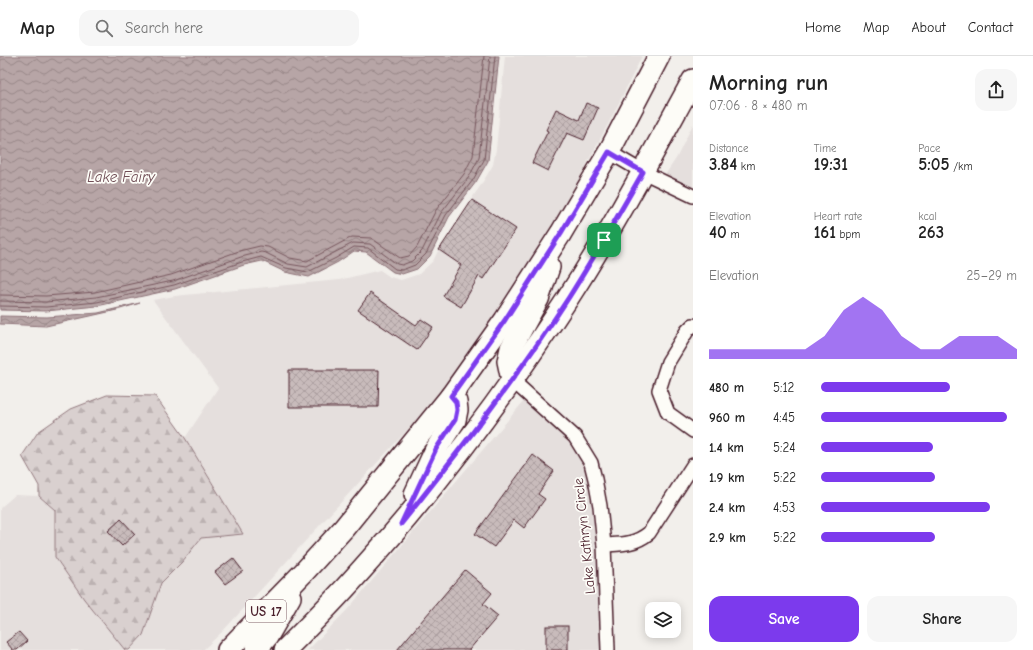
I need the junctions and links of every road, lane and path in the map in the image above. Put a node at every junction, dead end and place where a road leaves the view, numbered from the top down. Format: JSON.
{"nodes":[{"id":1,"x":659,"y":56,"type":"edge"},
{"id":2,"x":693,"y":80,"type":"edge"},
{"id":3,"x":609,"y":152,"type":"junction"},
{"id":4,"x":643,"y":172,"type":"junction"},
{"id":5,"x":693,"y":196,"type":"edge"},
{"id":6,"x":561,"y":233,"type":"junction"},
{"id":7,"x":693,"y":325,"type":"edge"},
{"id":8,"x":512,"y":380,"type":"junction"},
{"id":9,"x":451,"y":396,"type":"junction"},
{"id":10,"x":693,"y":431,"type":"edge"},
{"id":11,"x":693,"y":465,"type":"edge"},
{"id":12,"x":401,"y":524,"type":"junction"},
{"id":13,"x":604,"y":545,"type":"junction"},
{"id":14,"x":304,"y":572,"type":"junction"},
{"id":15,"x":228,"y":650,"type":"edge"},
{"id":16,"x":256,"y":650,"type":"edge"},
{"id":17,"x":285,"y":650,"type":"edge"},
{"id":18,"x":608,"y":650,"type":"edge"}],
"edges":[{"from":1,"to":3,"type":"main road","number":"US 17"},
{"from":2,"to":4,"type":"main road","number":"US 17"},
{"from":3,"to":4,"type":"street"},
{"from":3,"to":6,"type":"main road","number":"US 17"},
{"from":4,"to":5,"type":"street"},
{"from":4,"to":8,"type":"main road","number":"US 17"},
{"from":6,"to":8,"type":"main road"},
{"from":6,"to":9,"type":"main road","number":"US 17"},
{"from":7,"to":10,"type":"street"},
{"from":8,"to":12,"type":"main road","number":"US 17"},
{"from":8,"to":13,"type":"street","name":"Lake Kathryn Circle"},
{"from":9,"to":12,"type":"main road"},
{"from":9,"to":14,"type":"main road","number":"US 17"},
{"from":11,"to":13,"type":"street"},
{"from":12,"to":17,"type":"main road","number":"US 17"},
{"from":13,"to":18,"type":"street","name":"Lake Kathryn Circle"},
{"from":14,"to":15,"type":"main road","number":"US 17"},
{"from":14,"to":16,"type":"main road"}]}
